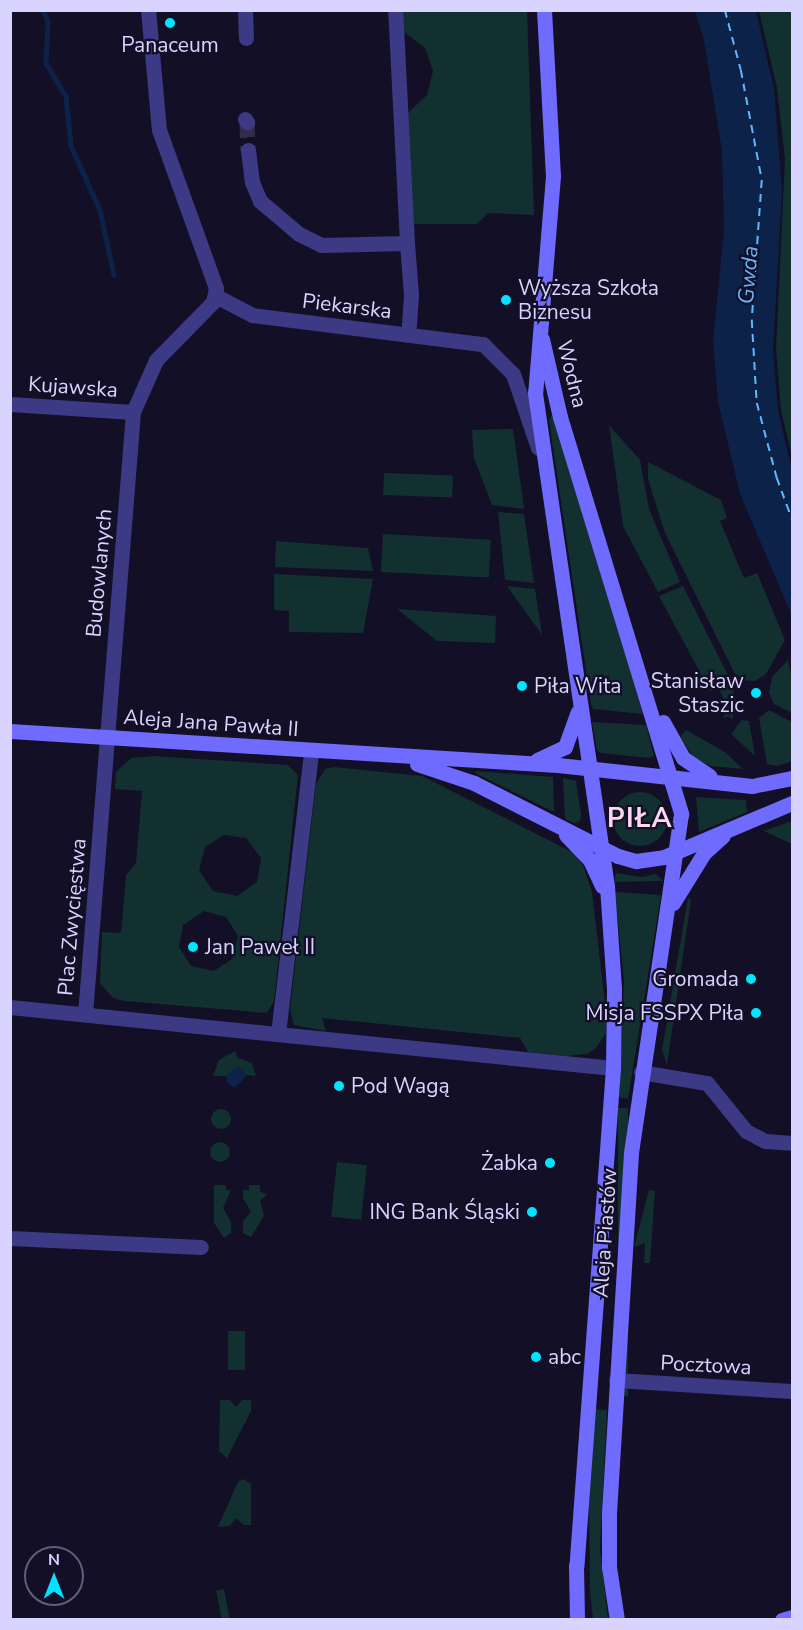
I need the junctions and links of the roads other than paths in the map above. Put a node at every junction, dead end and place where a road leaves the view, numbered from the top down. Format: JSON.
{"nodes":[{"id":1,"x":147,"y":10,"type":"edge"},
{"id":2,"x":246,"y":10,"type":"edge"},
{"id":3,"x":395,"y":10,"type":"edge"},
{"id":4,"x":544,"y":10,"type":"edge"},
{"id":5,"x":246,"y":38,"type":"dead end"},
{"id":6,"x":248,"y":150,"type":"tunnel mouth"},
{"id":7,"x":407,"y":243,"type":"junction"},
{"id":8,"x":216,"y":296,"type":"junction"},
{"id":9,"x":540,"y":333,"type":"junction"},
{"id":10,"x":408,"y":334,"type":"junction"},
{"id":11,"x":10,"y":404,"type":"edge"},
{"id":12,"x":133,"y":412,"type":"junction"},
{"id":13,"x":560,"y":417,"type":"junction"},
{"id":14,"x":538,"y":420,"type":"junction"},
{"id":15,"x":543,"y":465,"type":"junction"},
{"id":16,"x":642,"y":677,"type":"junction"},
{"id":17,"x":579,"y":694,"type":"junction"},
{"id":18,"x":10,"y":731,"type":"edge"},
{"id":19,"x":108,"y":737,"type":"junction"},
{"id":20,"x":311,"y":751,"type":"junction"},
{"id":21,"x":391,"y":757,"type":"junction"},
{"id":22,"x":520,"y":763,"type":"junction"},
{"id":23,"x":590,"y":768,"type":"junction"},
{"id":24,"x":670,"y":775,"type":"junction"},
{"id":25,"x":788,"y":779,"type":"edge"},
{"id":26,"x":733,"y":785,"type":"junction"},
{"id":27,"x":790,"y":804,"type":"edge"},
{"id":28,"x":546,"y":819,"type":"junction"},
{"id":29,"x":743,"y":823,"type":"junction"},
{"id":30,"x":601,"y":847,"type":"junction"},
{"id":31,"x":677,"y":852,"type":"junction"},
{"id":32,"x":609,"y":915,"type":"junction"},
{"id":33,"x":666,"y":920,"type":"junction"},
{"id":34,"x":10,"y":1006,"type":"edge"},
{"id":35,"x":85,"y":1014,"type":"junction"},
{"id":36,"x":278,"y":1034,"type":"junction"},
{"id":37,"x":613,"y":1068,"type":"junction"},
{"id":38,"x":642,"y":1072,"type":"junction"},
{"id":39,"x":792,"y":1143,"type":"edge"},
{"id":40,"x":10,"y":1238,"type":"edge"},
{"id":41,"x":201,"y":1247,"type":"dead end"},
{"id":42,"x":616,"y":1380,"type":"junction"},
{"id":43,"x":792,"y":1391,"type":"edge"},
{"id":44,"x":616,"y":1613,"type":"edge"},
{"id":45,"x":576,"y":1616,"type":"edge"},
{"id":46,"x":792,"y":1617,"type":"edge"},
{"id":47,"x":625,"y":1620,"type":"edge"},
{"id":48,"x":782,"y":1620,"type":"edge"}],
"edges":[{"from":1,"to":8,"type":"street"},
{"from":2,"to":5,"type":"street"},
{"from":3,"to":7,"type":"street"},
{"from":4,"to":9,"type":"main road"},
{"from":6,"to":7,"type":"street"},
{"from":7,"to":10,"type":"street"},
{"from":8,"to":10,"type":"street","name":"Piekarska"},
{"from":8,"to":12,"type":"street"},
{"from":9,"to":13,"type":"main road","name":"Wodna"},
{"from":9,"to":14,"type":"main road","name":"Wodna"},
{"from":10,"to":15,"type":"street","name":"Piekarska"},
{"from":11,"to":12,"type":"street","name":"Kujawska"},
{"from":12,"to":19,"type":"street","name":"Budowlanych"},
{"from":13,"to":14,"type":"main road"},
{"from":13,"to":16,"type":"main road","name":"Wodna"},
{"from":14,"to":15,"type":"main road","name":"Wodna"},
{"from":15,"to":17,"type":"main road","name":"Wodna"},
{"from":16,"to":24,"type":"main road","name":"Wodna"},
{"from":16,"to":26,"type":"main road"},
{"from":17,"to":22,"type":"main road"},
{"from":17,"to":23,"type":"main road","name":"Wodna"},
{"from":18,"to":19,"type":"main road","name":"Aleja Jana Pawła II"},
{"from":19,"to":20,"type":"main road","name":"Aleja Jana Pawła II"},
{"from":19,"to":35,"type":"street","name":"Plac Zwycięstwa"},
{"from":20,"to":21,"type":"main road","name":"Aleja Jana Pawła II"},
{"from":20,"to":36,"type":"street"},
{"from":21,"to":22,"type":"main road"},
{"from":21,"to":28,"type":"main road"},
{"from":22,"to":23,"type":"main road"},
{"from":23,"to":24,"type":"main road"},
{"from":23,"to":30,"type":"main road","name":"Wodna"},
{"from":24,"to":26,"type":"main road"},
{"from":24,"to":31,"type":"main road","name":"Wodna"},
{"from":25,"to":26,"type":"main road"},
{"from":27,"to":29,"type":"main road"},
{"from":28,"to":30,"type":"main road"},
{"from":28,"to":32,"type":"main road"},
{"from":29,"to":31,"type":"main road"},
{"from":29,"to":33,"type":"main road"},
{"from":30,"to":31,"type":"main road"},
{"from":30,"to":32,"type":"main road","name":"Aleja Piastów"},
{"from":31,"to":33,"type":"main road","name":"Aleja Piastów"},
{"from":32,"to":37,"type":"main road","name":"Aleja Piastów"},
{"from":33,"to":38,"type":"main road","name":"Aleja Piastów"},
{"from":34,"to":35,"type":"street"},
{"from":35,"to":36,"type":"street","name":"Plac Zwycięstwa"},
{"from":36,"to":37,"type":"street","name":"Plac Zwycięstwa"},
{"from":37,"to":45,"type":"main road","name":"Aleja Piastów"},
{"from":38,"to":39,"type":"street"},
{"from":38,"to":42,"type":"main road","name":"Aleja Piastów"},
{"from":40,"to":41,"type":"street"},
{"from":42,"to":43,"type":"street","name":"Pocztowa"},
{"from":42,"to":44,"type":"main road","name":"Aleja Piastów"},
{"from":44,"to":47,"type":"main road"},
{"from":46,"to":48,"type":"main road"}]}
